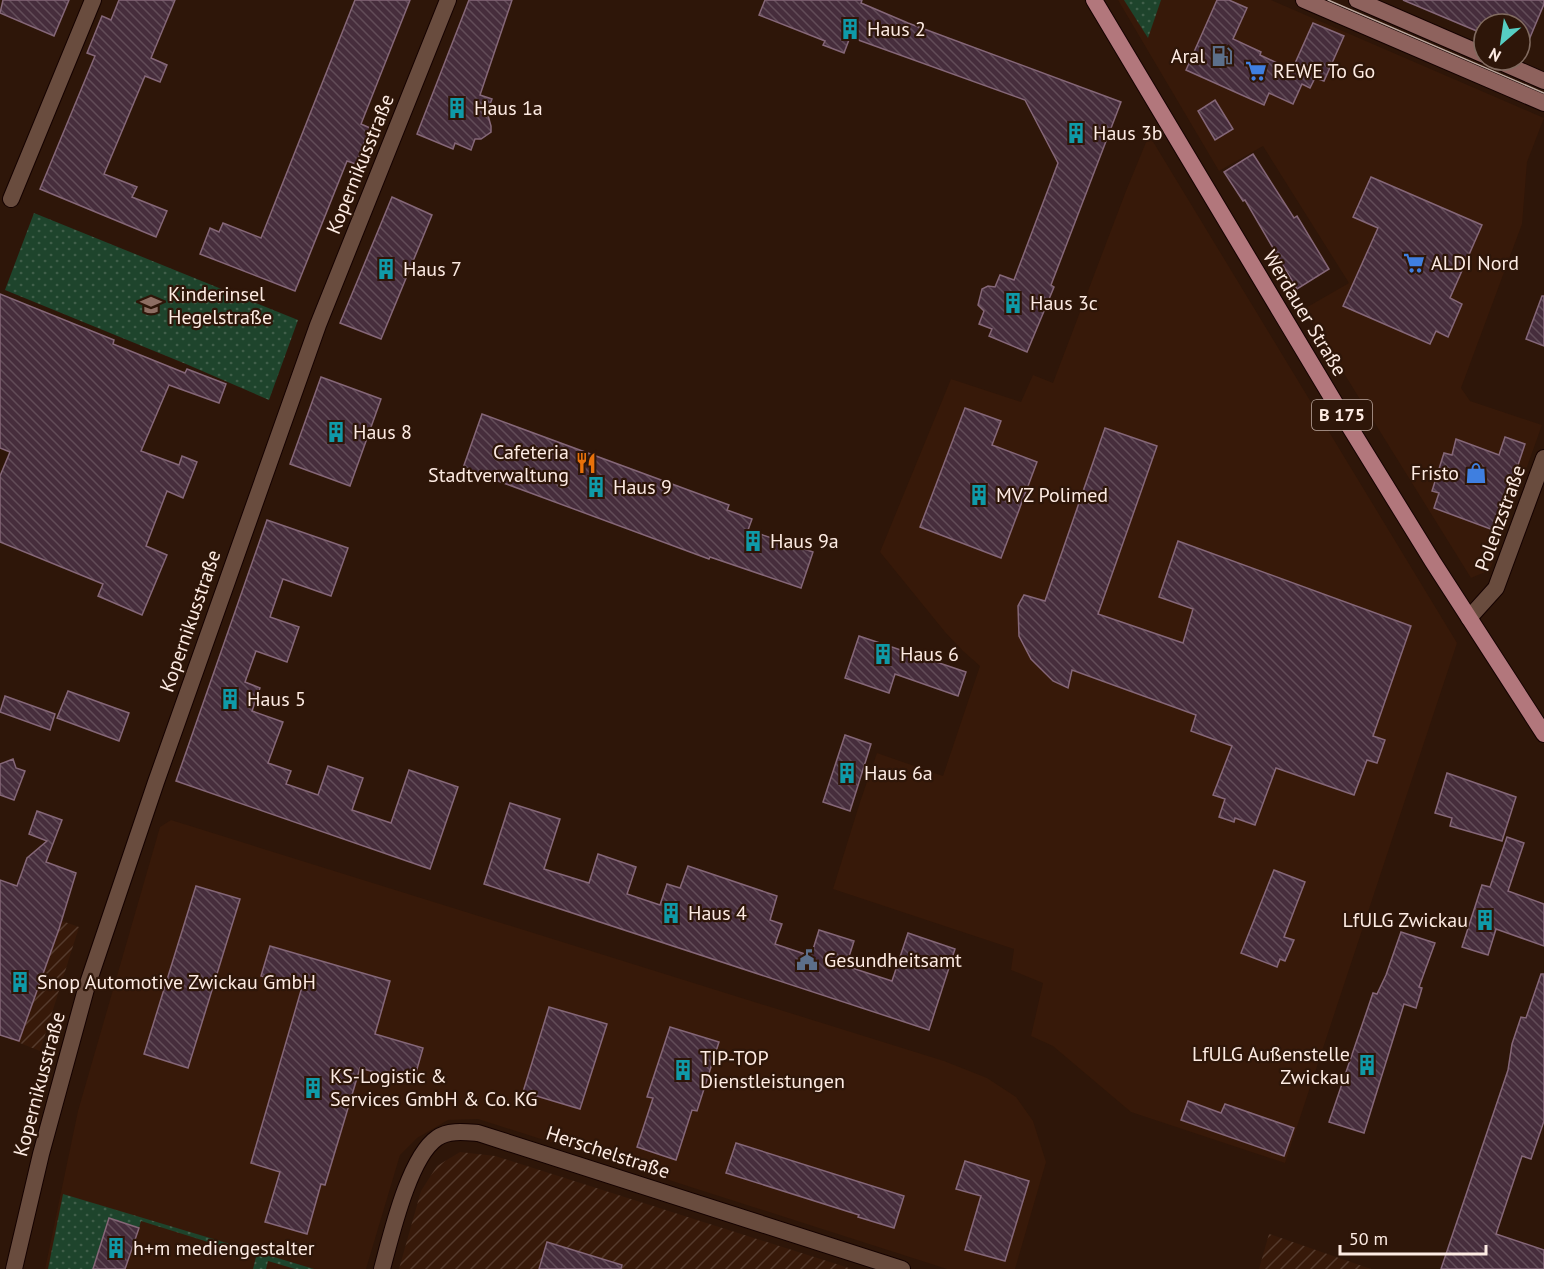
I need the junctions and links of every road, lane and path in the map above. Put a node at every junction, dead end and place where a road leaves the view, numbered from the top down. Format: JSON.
{"nodes":[{"id":1,"x":93,"y":0,"type":"edge"},
{"id":2,"x":448,"y":0,"type":"edge"},
{"id":3,"x":1094,"y":0,"type":"edge"},
{"id":4,"x":1304,"y":0,"type":"edge"},
{"id":5,"x":1357,"y":0,"type":"edge"},
{"id":6,"x":1472,"y":50,"type":"edge"},
{"id":7,"x":1523,"y":72,"type":"edge"},
{"id":8,"x":1544,"y":81,"type":"edge"},
{"id":9,"x":1544,"y":103,"type":"edge"},
{"id":10,"x":11,"y":199,"type":"dead end"},
{"id":11,"x":1544,"y":458,"type":"edge"},
{"id":12,"x":1469,"y":618,"type":"junction"},
{"id":13,"x":1544,"y":734,"type":"edge"},
{"id":14,"x":14,"y":1269,"type":"edge"},
{"id":15,"x":382,"y":1269,"type":"edge"},
{"id":16,"x":902,"y":1269,"type":"edge"}],
"edges":[{"from":1,"to":10,"type":"street"},
{"from":2,"to":14,"type":"street","name":"Kopernikusstraße"},
{"from":3,"to":12,"type":"main road","name":"Werdauer Straße","number":"B 175"},
{"from":4,"to":9,"type":"main road"},
{"from":5,"to":6,"type":"main road"},
{"from":7,"to":8,"type":"main road"},
{"from":11,"to":12,"type":"street","name":"Polenzstraße"},
{"from":12,"to":13,"type":"main road","name":"Werdauer Straße","number":"B 175"},
{"from":15,"to":16,"type":"street","name":"Herschelstraße"}]}
